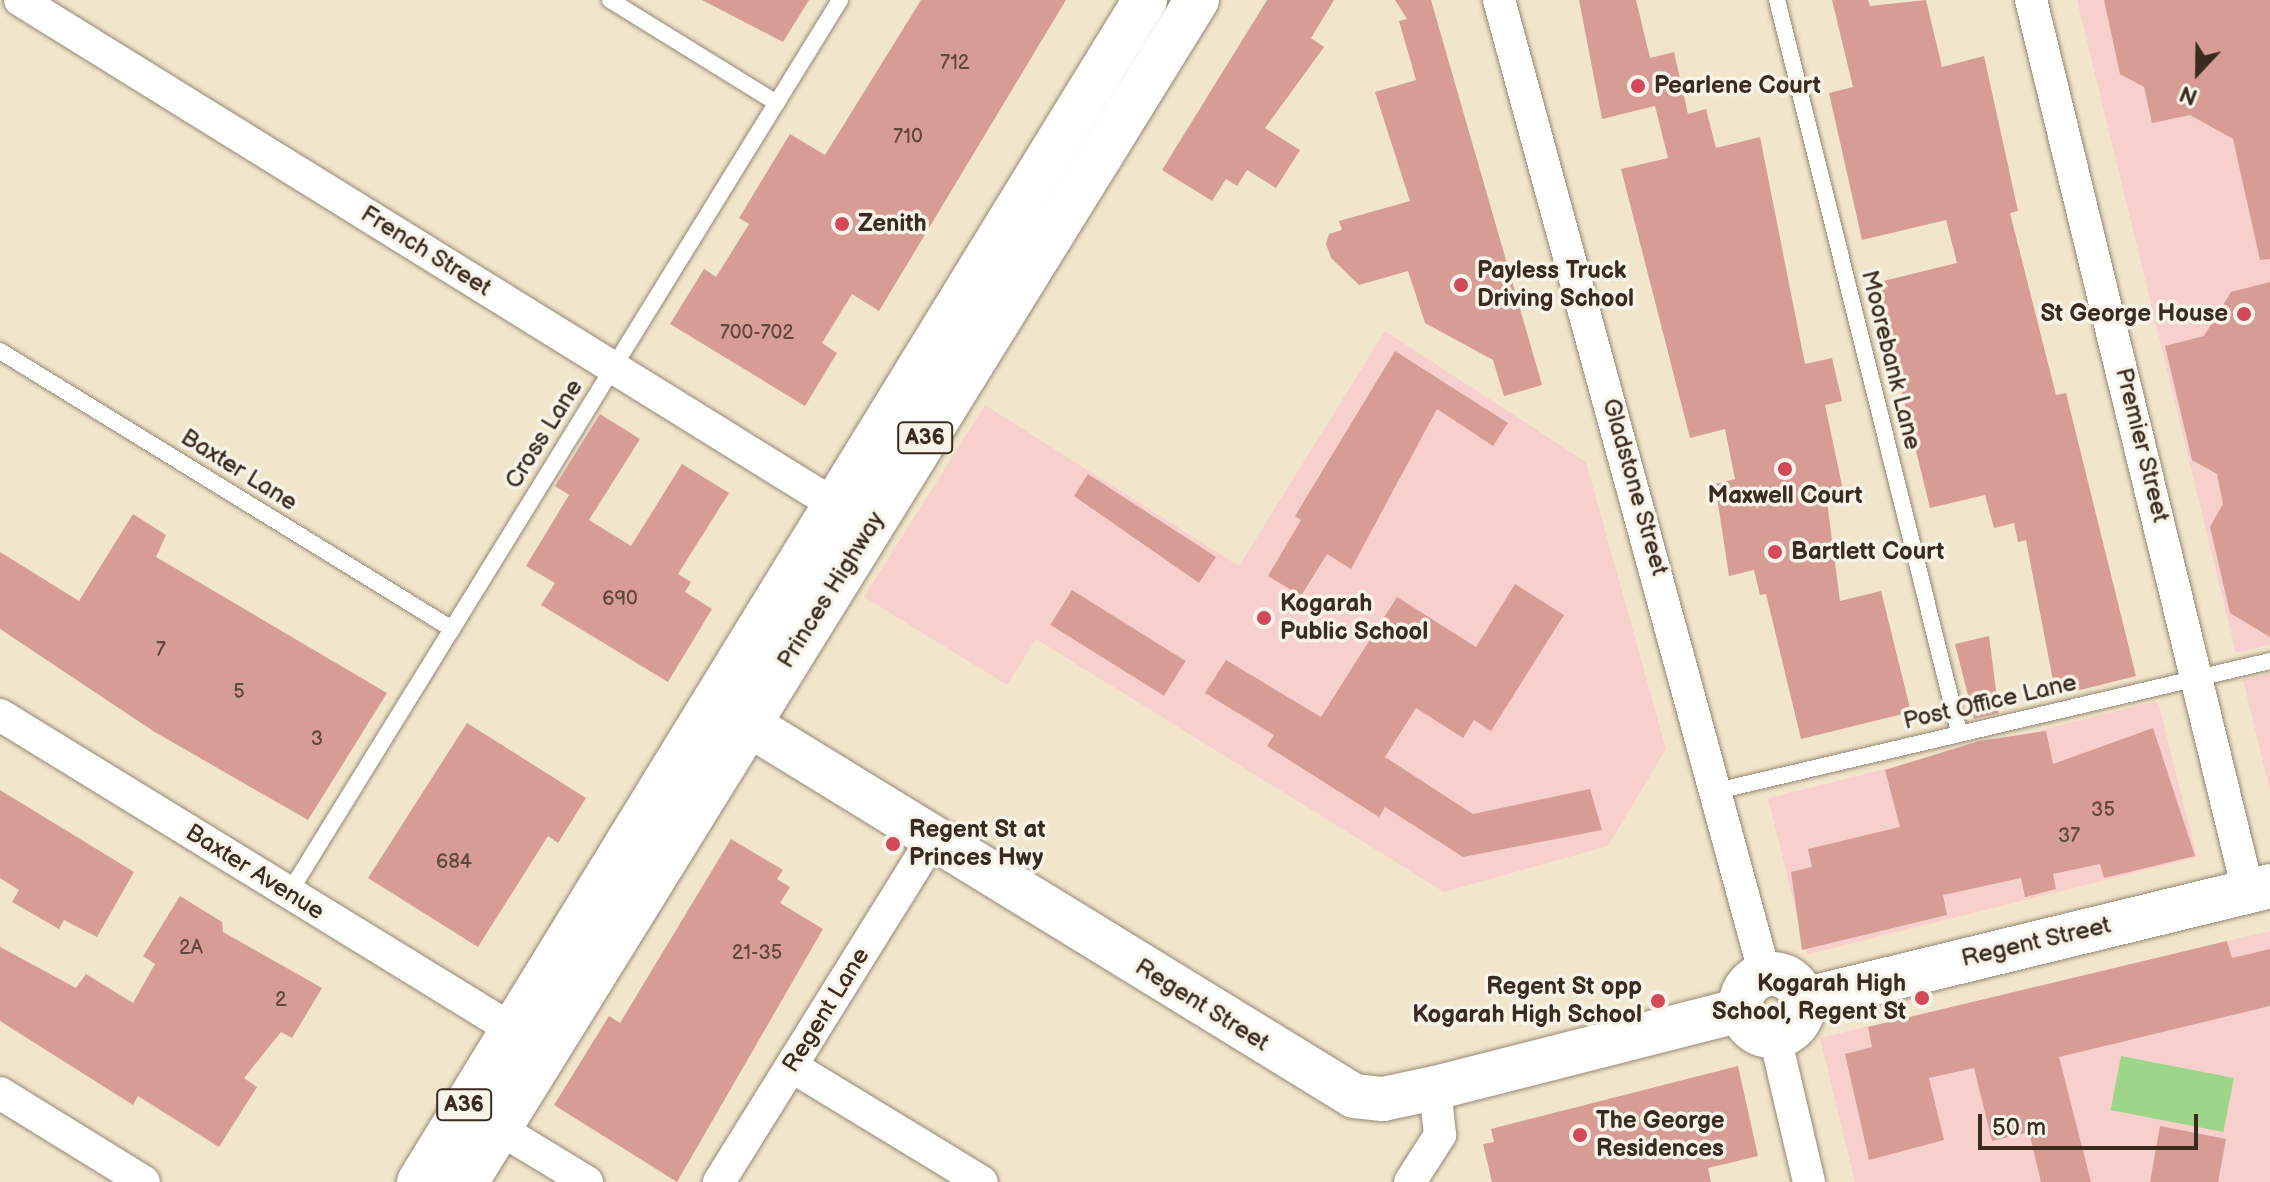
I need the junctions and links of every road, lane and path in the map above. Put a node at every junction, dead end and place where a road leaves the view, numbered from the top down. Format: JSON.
{"nodes":[{"id":1,"x":20,"y":0,"type":"edge"},
{"id":2,"x":610,"y":0,"type":"edge"},
{"id":3,"x":840,"y":0,"type":"edge"},
{"id":4,"x":1145,"y":0,"type":"edge"},
{"id":5,"x":1197,"y":0,"type":"edge"},
{"id":6,"x":1499,"y":0,"type":"edge"},
{"id":7,"x":1777,"y":0,"type":"edge"},
{"id":8,"x":2031,"y":0,"type":"edge"},
{"id":9,"x":777,"y":103,"type":"junction"},
{"id":10,"x":0,"y":351,"type":"edge"},
{"id":11,"x":614,"y":367,"type":"junction"},
{"id":12,"x":832,"y":503,"type":"junction"},
{"id":13,"x":452,"y":629,"type":"junction"},
{"id":14,"x":2270,"y":661,"type":"edge"},
{"id":15,"x":2200,"y":679,"type":"junction"},
{"id":16,"x":730,"y":713,"type":"junction"},
{"id":17,"x":0,"y":715,"type":"edge"},
{"id":18,"x":1959,"y":732,"type":"junction"},
{"id":19,"x":1721,"y":790,"type":"junction"},
{"id":20,"x":933,"y":838,"type":"junction"},
{"id":21,"x":2259,"y":888,"type":"edge"},
{"id":22,"x":289,"y":893,"type":"junction"},
{"id":23,"x":1765,"y":975,"type":"junction"},
{"id":24,"x":1803,"y":1000,"type":"junction"},
{"id":25,"x":1741,"y":1010,"type":"junction"},
{"id":26,"x":510,"y":1028,"type":"junction"},
{"id":27,"x":1775,"y":1037,"type":"junction"},
{"id":28,"x":791,"y":1066,"type":"junction"},
{"id":29,"x":1435,"y":1088,"type":"junction"},
{"id":30,"x":0,"y":1093,"type":"edge"},
{"id":31,"x":498,"y":1128,"type":"junction"},
{"id":32,"x":144,"y":1182,"type":"edge"},
{"id":33,"x":419,"y":1182,"type":"edge"},
{"id":34,"x":466,"y":1182,"type":"edge"},
{"id":35,"x":587,"y":1182,"type":"edge"},
{"id":36,"x":719,"y":1182,"type":"edge"},
{"id":37,"x":982,"y":1182,"type":"edge"},
{"id":38,"x":1410,"y":1182,"type":"edge"},
{"id":39,"x":1809,"y":1182,"type":"edge"}],
"edges":[{"from":1,"to":11,"type":"street","name":"French Street"},
{"from":2,"to":9,"type":"lane"},
{"from":3,"to":9,"type":"lane","name":"Cross Lane"},
{"from":4,"to":12,"type":"main road","name":"Princes Highway","number":"A36"},
{"from":5,"to":16,"type":"main road","name":"Princes Highway","number":"A36"},
{"from":6,"to":19,"type":"street","name":"Gladstone Street"},
{"from":7,"to":18,"type":"lane","name":"Moorebank Lane"},
{"from":8,"to":15,"type":"street","name":"Premier Street"},
{"from":9,"to":11,"type":"lane","name":"Cross Lane"},
{"from":10,"to":13,"type":"lane","name":"Baxter Lane"},
{"from":11,"to":12,"type":"street","name":"French Street"},
{"from":11,"to":13,"type":"lane","name":"Cross Lane"},
{"from":12,"to":16,"type":"main road","name":"Princes Highway","number":"A36"},
{"from":13,"to":22,"type":"lane","name":"Cross Lane"},
{"from":14,"to":15,"type":"lane","name":"Post Office Lane"},
{"from":15,"to":18,"type":"lane","name":"Post Office Lane"},
{"from":15,"to":21,"type":"street","name":"Premier Street"},
{"from":16,"to":20,"type":"main road","name":"Regent Street"},
{"from":16,"to":26,"type":"main road","name":"Princes Highway","number":"A36"},
{"from":16,"to":31,"type":"main road","name":"Princes Highway","number":"A36"},
{"from":17,"to":22,"type":"street","name":"Baxter Avenue"},
{"from":18,"to":19,"type":"lane","name":"Post Office Lane"},
{"from":19,"to":23,"type":"street","name":"Gladstone Street"},
{"from":20,"to":28,"type":"street","name":"Regent Lane"},
{"from":20,"to":29,"type":"main road","name":"Regent Street"},
{"from":21,"to":24,"type":"main road","name":"Regent Street"},
{"from":22,"to":26,"type":"street","name":"Baxter Avenue"},
{"from":23,"to":24,"type":"main road"},
{"from":23,"to":25,"type":"main road"},
{"from":24,"to":27,"type":"main road"},
{"from":25,"to":27,"type":"main road"},
{"from":25,"to":29,"type":"main road","name":"Regent Street"},
{"from":26,"to":33,"type":"main road","name":"Princes Highway","number":"A36"},
{"from":27,"to":39,"type":"street"},
{"from":28,"to":36,"type":"street","name":"Regent Lane"},
{"from":28,"to":37,"type":"street"},
{"from":29,"to":38,"type":"street"},
{"from":30,"to":32,"type":"street"},
{"from":31,"to":34,"type":"main road","name":"Princes Highway","number":"A36"},
{"from":31,"to":35,"type":"street"}]}
